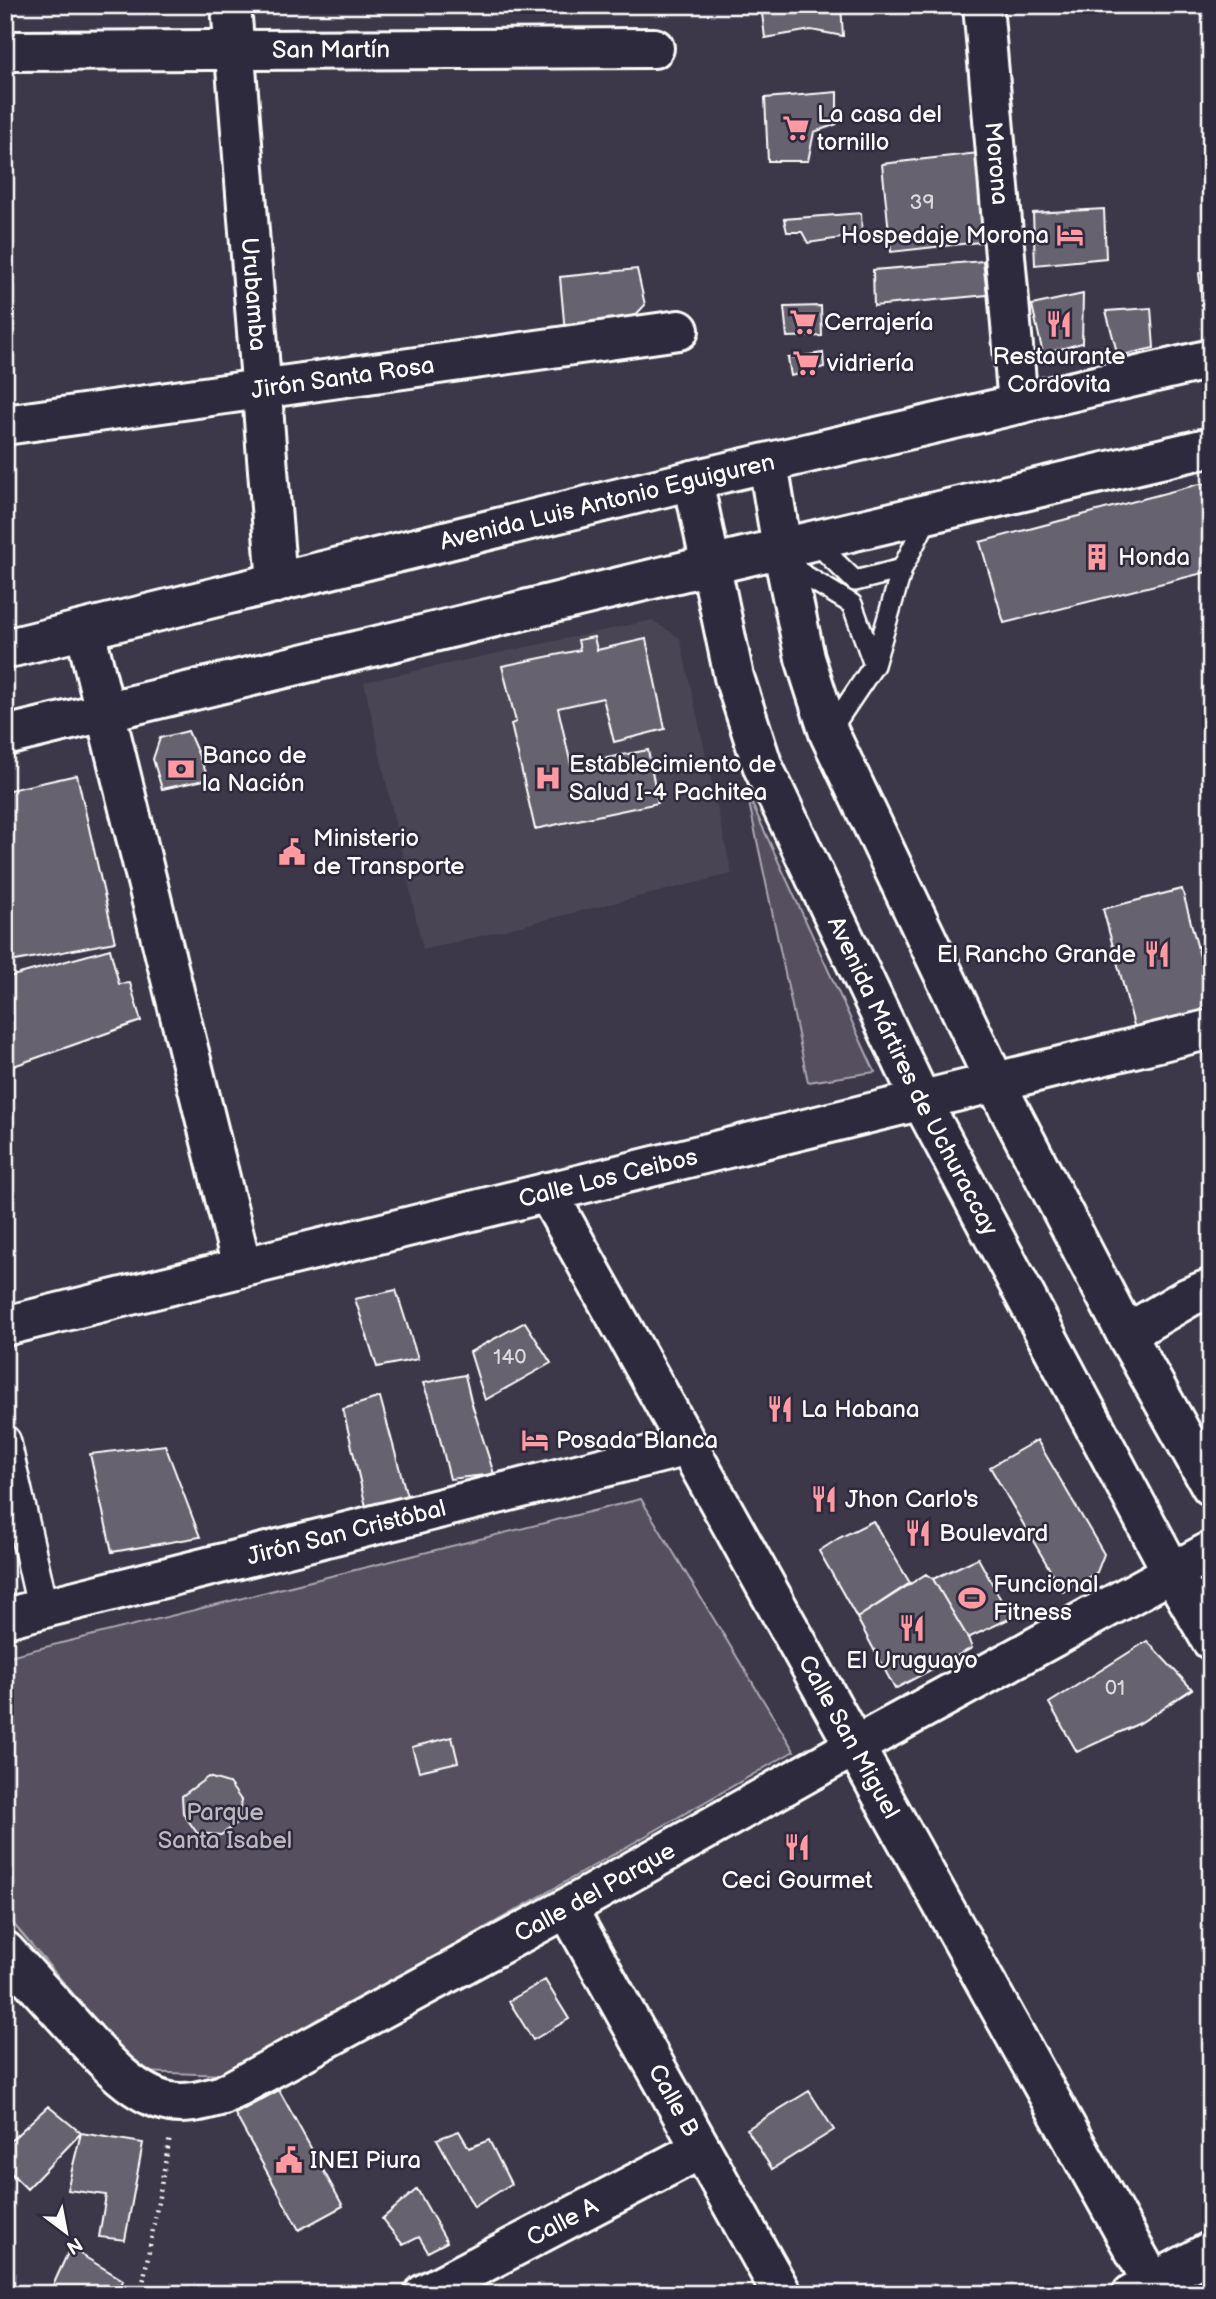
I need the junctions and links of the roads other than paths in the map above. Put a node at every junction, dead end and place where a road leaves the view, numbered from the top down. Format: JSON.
{"nodes":[{"id":1,"x":231,"y":5,"type":"edge"},
{"id":2,"x":983,"y":5,"type":"edge"},
{"id":3,"x":654,"y":48,"type":"dead end"},
{"id":4,"x":233,"y":50,"type":"junction"},
{"id":5,"x":5,"y":51,"type":"edge"},
{"id":6,"x":679,"y":330,"type":"dead end"},
{"id":7,"x":1211,"y":359,"type":"edge"},
{"id":8,"x":260,"y":389,"type":"junction"},
{"id":9,"x":1017,"y":404,"type":"junction"},
{"id":10,"x":5,"y":425,"type":"edge"},
{"id":11,"x":1211,"y":447,"type":"edge"},
{"id":12,"x":768,"y":463,"type":"junction"},
{"id":13,"x":693,"y":481,"type":"junction"},
{"id":14,"x":930,"y":513,"type":"junction"},
{"id":15,"x":794,"y":551,"type":"junction"},
{"id":16,"x":710,"y":565,"type":"junction"},
{"id":17,"x":902,"y":569,"type":"junction"},
{"id":18,"x":855,"y":581,"type":"junction"},
{"id":19,"x":277,"y":583,"type":"junction"},
{"id":20,"x":852,"y":604,"type":"junction"},
{"id":21,"x":85,"y":630,"type":"junction"},
{"id":22,"x":5,"y":649,"type":"edge"},
{"id":23,"x":874,"y":665,"type":"junction"},
{"id":24,"x":104,"y":712,"type":"junction"},
{"id":25,"x":829,"y":733,"type":"junction"},
{"id":26,"x":5,"y":736,"type":"edge"},
{"id":27,"x":1211,"y":1029,"type":"edge"},
{"id":28,"x":995,"y":1082,"type":"junction"},
{"id":29,"x":921,"y":1100,"type":"junction"},
{"id":30,"x":547,"y":1192,"type":"junction"},
{"id":31,"x":242,"y":1267,"type":"junction"},
{"id":32,"x":1211,"y":1288,"type":"edge"},
{"id":33,"x":5,"y":1326,"type":"edge"},
{"id":34,"x":1126,"y":1334,"type":"junction"},
{"id":35,"x":5,"y":1441,"type":"edge"},
{"id":36,"x":688,"y":1446,"type":"junction"},
{"id":37,"x":1211,"y":1486,"type":"edge"},
{"id":38,"x":1211,"y":1551,"type":"edge"},
{"id":39,"x":1172,"y":1572,"type":"junction"},
{"id":40,"x":43,"y":1608,"type":"junction"},
{"id":41,"x":5,"y":1618,"type":"edge"},
{"id":42,"x":1211,"y":1640,"type":"edge"},
{"id":43,"x":855,"y":1746,"type":"junction"},
{"id":44,"x":567,"y":1908,"type":"junction"},
{"id":45,"x":5,"y":1951,"type":"edge"},
{"id":46,"x":701,"y":2149,"type":"junction"},
{"id":47,"x":1211,"y":2251,"type":"edge"},
{"id":48,"x":1142,"y":2288,"type":"edge"},
{"id":49,"x":424,"y":2294,"type":"edge"},
{"id":50,"x":782,"y":2294,"type":"edge"}],
"edges":[{"from":1,"to":4,"type":"street","name":"Urubamba"},
{"from":2,"to":9,"type":"street","name":"Morona"},
{"from":3,"to":4,"type":"street","name":"San Martín"},
{"from":4,"to":5,"type":"street","name":"San Martín"},
{"from":4,"to":8,"type":"street","name":"Urubamba"},
{"from":6,"to":8,"type":"street","name":"Jirón Santa Rosa"},
{"from":7,"to":9,"type":"street","name":"Avenida Luis Antonio Eguiguren"},
{"from":8,"to":10,"type":"street","name":"Jirón Santa Rosa"},
{"from":8,"to":19,"type":"street","name":"Urubamba"},
{"from":9,"to":12,"type":"street","name":"Avenida Luis Antonio Eguiguren"},
{"from":11,"to":14,"type":"street"},
{"from":12,"to":13,"type":"street","name":"Avenida Luis Antonio Eguiguren"},
{"from":12,"to":15,"type":"street"},
{"from":13,"to":16,"type":"street","name":"Avenida Mártires de Uchuraccay"},
{"from":13,"to":19,"type":"street","name":"Avenida Luis Antonio Eguiguren"},
{"from":14,"to":15,"type":"street"},
{"from":14,"to":17,"type":"lane"},
{"from":15,"to":16,"type":"street"},
{"from":15,"to":18,"type":"lane"},
{"from":15,"to":20,"type":"lane"},
{"from":15,"to":25,"type":"street"},
{"from":16,"to":24,"type":"street"},
{"from":16,"to":29,"type":"street","name":"Avenida Mártires de Uchuraccay"},
{"from":17,"to":18,"type":"lane"},
{"from":17,"to":23,"type":"lane"},
{"from":18,"to":20,"type":"lane"},
{"from":19,"to":21,"type":"street","name":"Avenida Luis Antonio Eguiguren"},
{"from":20,"to":23,"type":"lane"},
{"from":21,"to":22,"type":"street","name":"Avenida Luis Antonio Eguiguren"},
{"from":21,"to":24,"type":"street"},
{"from":23,"to":25,"type":"lane"},
{"from":24,"to":26,"type":"street"},
{"from":24,"to":31,"type":"street"},
{"from":25,"to":28,"type":"street"},
{"from":27,"to":28,"type":"street","name":"Calle Los Ceibos"},
{"from":28,"to":29,"type":"street","name":"Calle Los Ceibos"},
{"from":28,"to":34,"type":"street"},
{"from":29,"to":30,"type":"street","name":"Calle Los Ceibos"},
{"from":29,"to":39,"type":"street","name":"Avenida Mártires de Uchuraccay"},
{"from":30,"to":31,"type":"street","name":"Calle Los Ceibos"},
{"from":30,"to":36,"type":"street","name":"Calle San Miguel"},
{"from":31,"to":33,"type":"street","name":"Calle Los Ceibos"},
{"from":32,"to":34,"type":"street"},
{"from":34,"to":37,"type":"street"},
{"from":35,"to":40,"type":"street"},
{"from":36,"to":40,"type":"street","name":"Jirón San Cristóbal"},
{"from":36,"to":43,"type":"street","name":"Calle San Miguel"},
{"from":38,"to":39,"type":"street","name":"Calle del Parque"},
{"from":39,"to":42,"type":"street","name":"Avenida Mártires de Uchuraccay"},
{"from":39,"to":43,"type":"street","name":"Calle del Parque"},
{"from":40,"to":41,"type":"street","name":"Jirón San Cristóbal"},
{"from":43,"to":44,"type":"street","name":"Calle del Parque"},
{"from":43,"to":48,"type":"street","name":"Calle San Miguel"},
{"from":44,"to":45,"type":"street","name":"Calle del Parque"},
{"from":44,"to":46,"type":"street","name":"Calle B"},
{"from":46,"to":49,"type":"street","name":"Calle A"},
{"from":46,"to":50,"type":"street","name":"Calle B"},
{"from":47,"to":48,"type":"street"}]}
